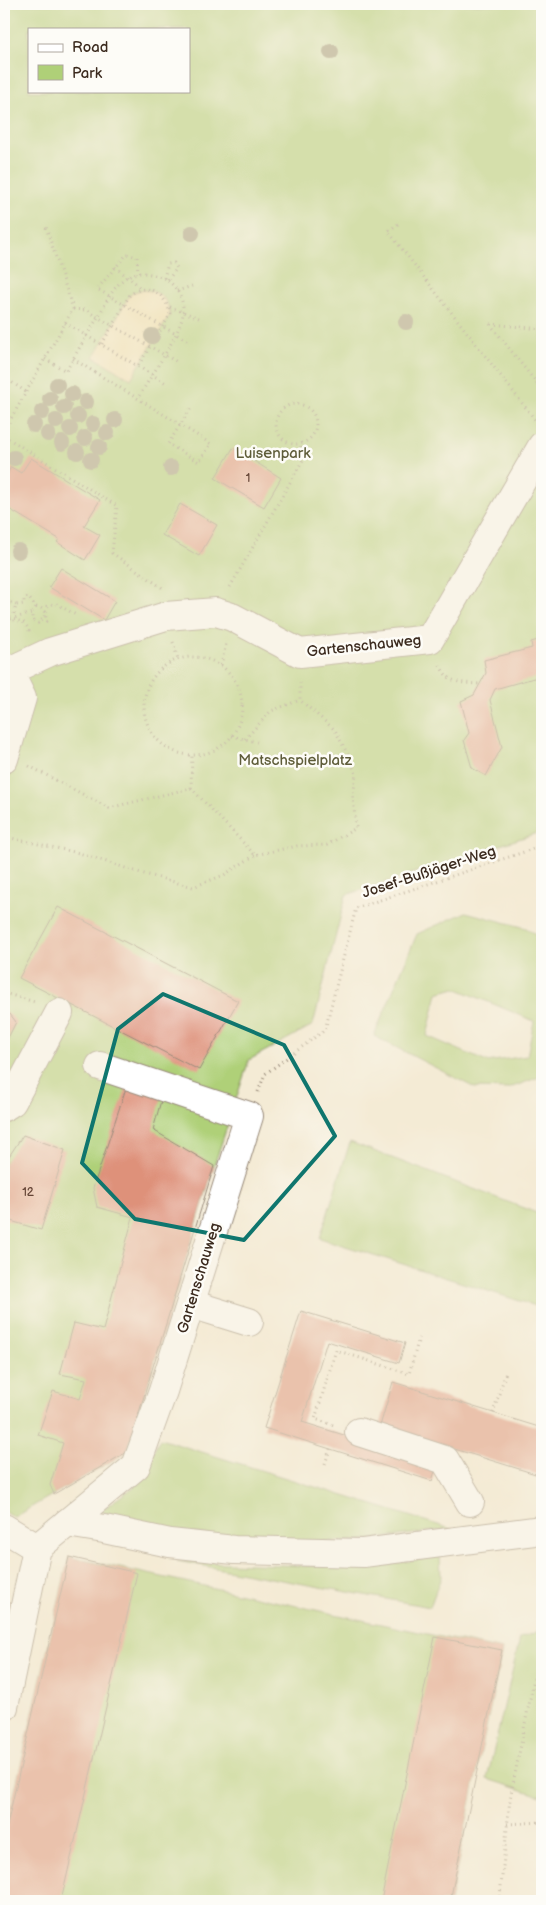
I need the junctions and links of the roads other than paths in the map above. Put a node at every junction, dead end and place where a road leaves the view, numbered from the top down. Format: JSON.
{"nodes":[{"id":1,"x":539,"y":434,"type":"edge"},
{"id":2,"x":5,"y":756,"type":"edge"},
{"id":3,"x":59,"y":1013,"type":"dead end"},
{"id":4,"x":100,"y":1066,"type":"dead end"},
{"id":5,"x":4,"y":1107,"type":"edge"},
{"id":6,"x":191,"y":1304,"type":"junction"},
{"id":7,"x":249,"y":1322,"type":"dead end"},
{"id":8,"x":358,"y":1432,"type":"road end"},
{"id":9,"x":470,"y":1502,"type":"dead end"},
{"id":10,"x":67,"y":1524,"type":"junction"},
{"id":11,"x":4,"y":1528,"type":"edge"},
{"id":12,"x":542,"y":1530,"type":"edge"},
{"id":13,"x":37,"y":1548,"type":"junction"},
{"id":14,"x":4,"y":1707,"type":"edge"}],
"edges":[{"from":1,"to":2,"type":"street","name":"Gartenschauweg"},
{"from":3,"to":5,"type":"street"},
{"from":4,"to":6,"type":"street","name":"Gartenschauweg"},
{"from":6,"to":7,"type":"street"},
{"from":6,"to":10,"type":"street","name":"Gartenschauweg"},
{"from":8,"to":9,"type":"street"},
{"from":10,"to":12,"type":"street"},
{"from":10,"to":13,"type":"street","name":"Gartenschauweg"},
{"from":11,"to":13,"type":"street"},
{"from":13,"to":14,"type":"street"}]}
